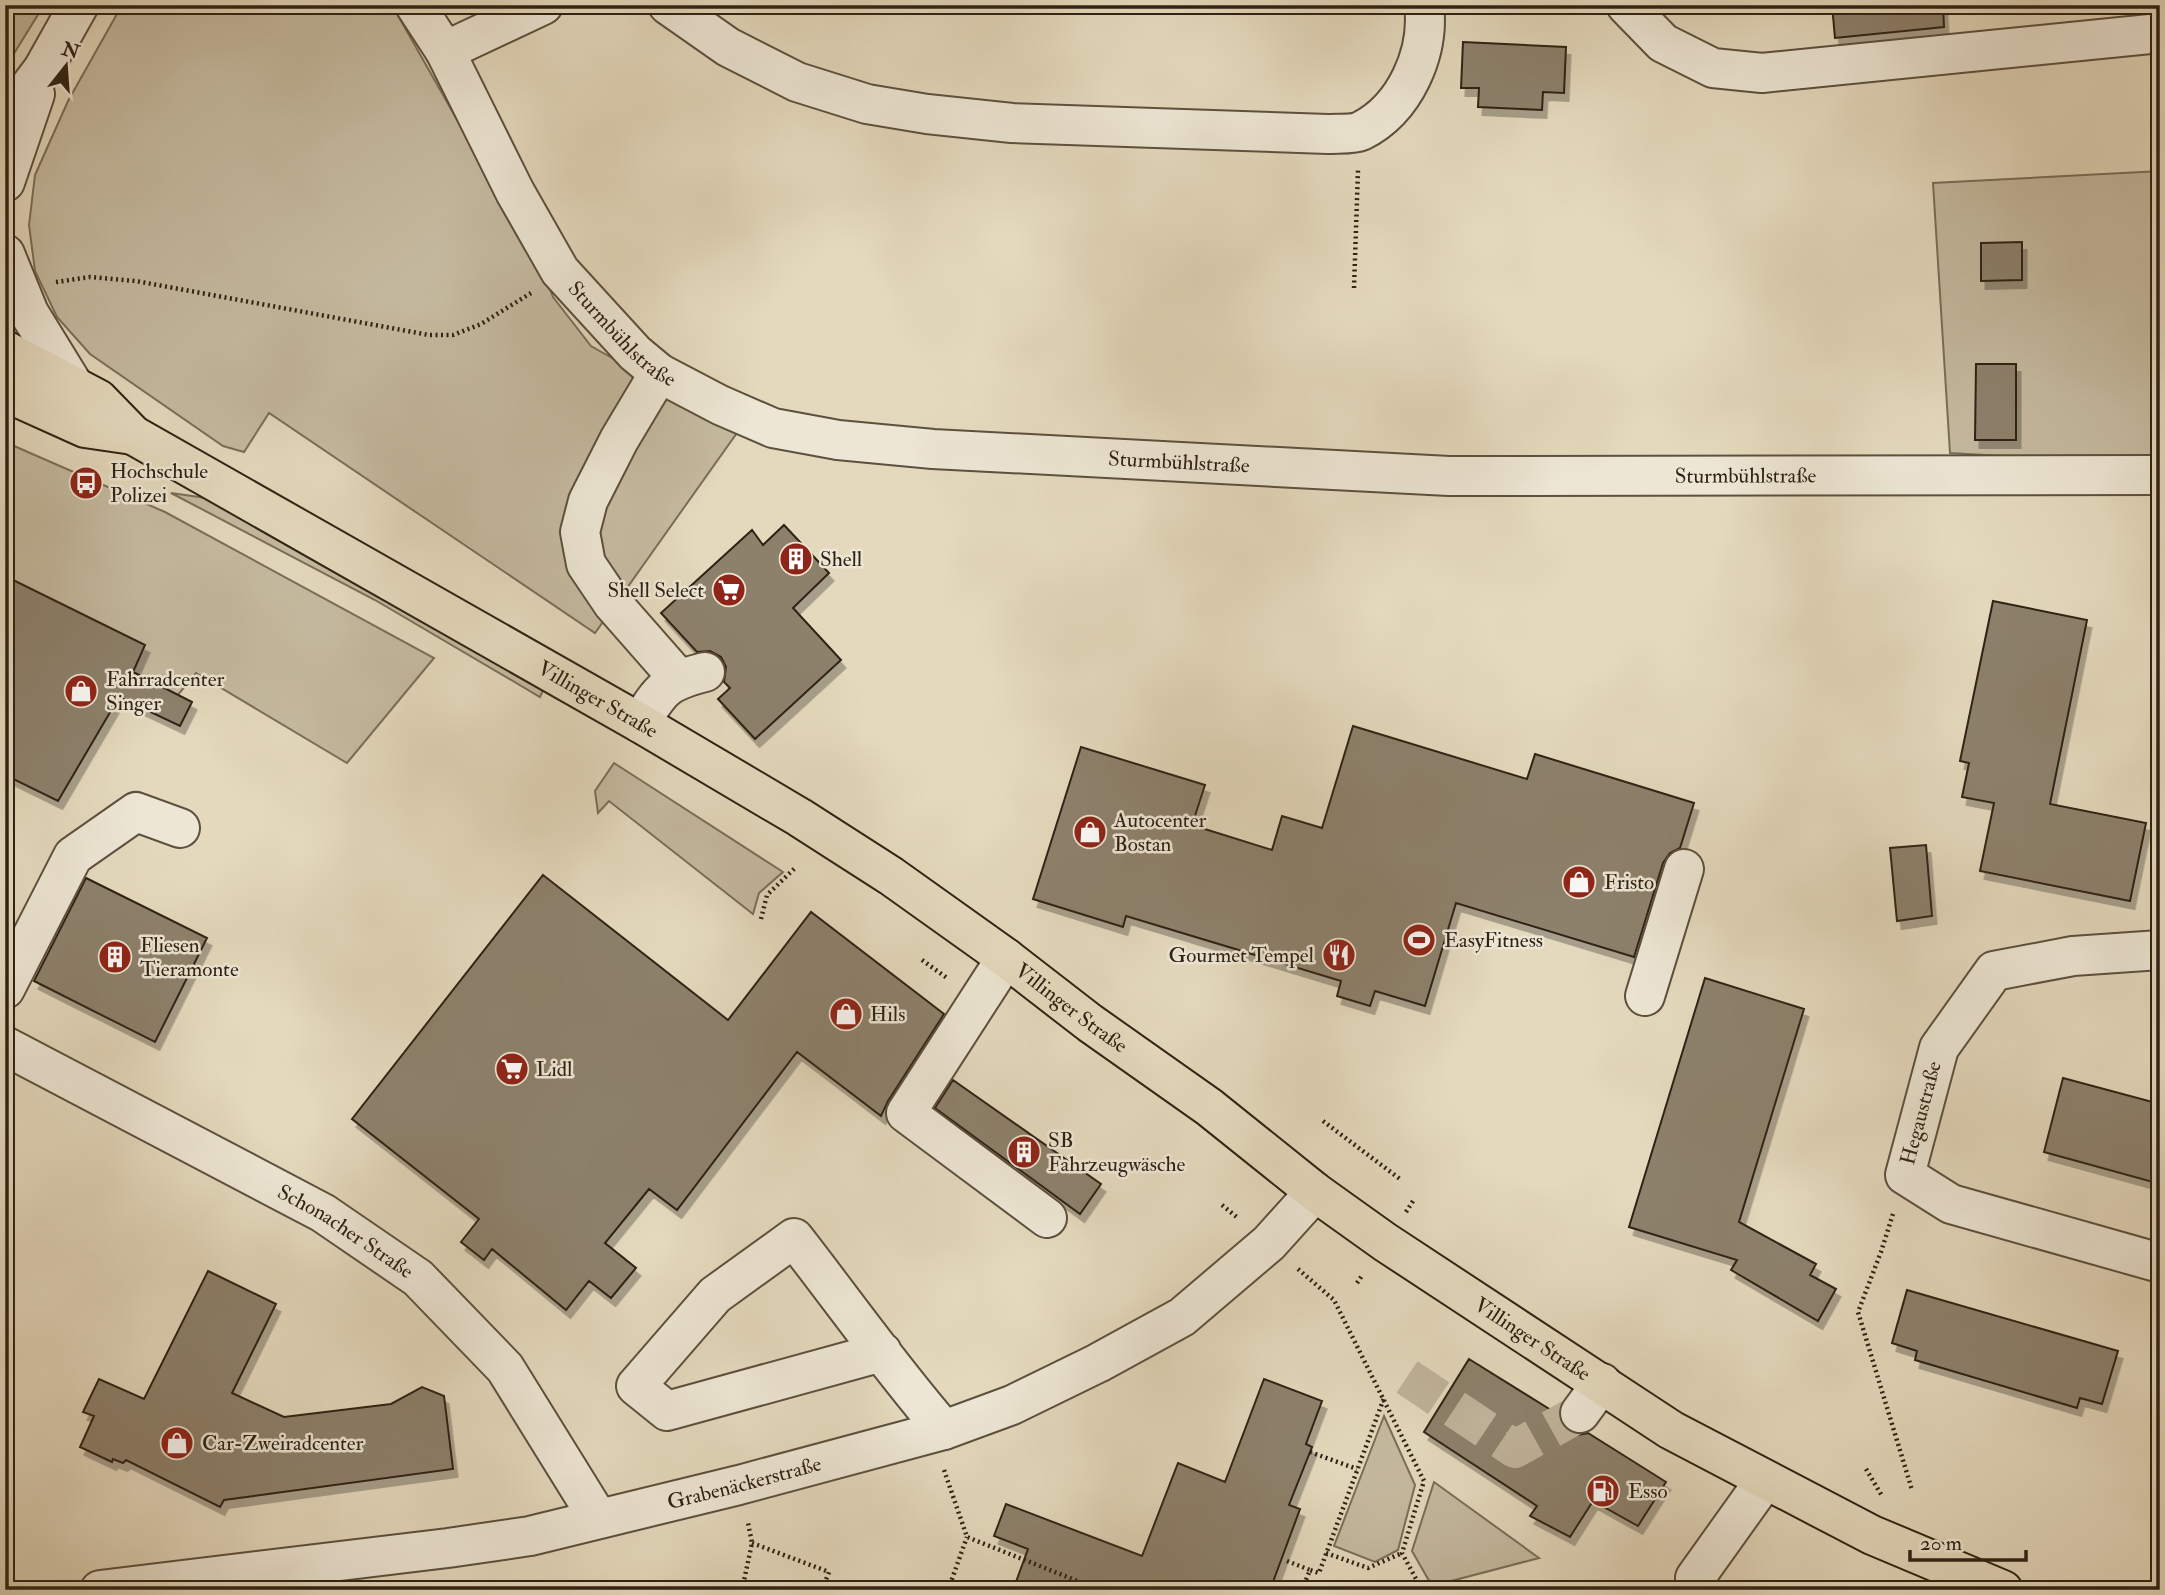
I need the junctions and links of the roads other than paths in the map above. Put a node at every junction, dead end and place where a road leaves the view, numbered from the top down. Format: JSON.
{"nodes":[{"id":1,"x":79,"y":5,"type":"edge"},
{"id":2,"x":415,"y":5,"type":"edge"},
{"id":3,"x":543,"y":5,"type":"edge"},
{"id":4,"x":668,"y":5,"type":"edge"},
{"id":5,"x":1424,"y":5,"type":"edge"},
{"id":6,"x":1626,"y":5,"type":"edge"},
{"id":7,"x":2160,"y":33,"type":"edge"},
{"id":8,"x":445,"y":51,"type":"junction"},
{"id":9,"x":43,"y":69,"type":"junction"},
{"id":10,"x":5,"y":120,"type":"edge"},
{"id":11,"x":5,"y":182,"type":"edge"},
{"id":12,"x":5,"y":254,"type":"edge"},
{"id":13,"x":5,"y":350,"type":"edge"},
{"id":14,"x":659,"y":373,"type":"junction"},
{"id":15,"x":72,"y":383,"type":"junction"},
{"id":16,"x":5,"y":392,"type":"edge"},
{"id":17,"x":133,"y":436,"type":"junction"},
{"id":18,"x":2160,"y":475,"type":"edge"},
{"id":19,"x":640,"y":723,"type":"junction"},
{"id":20,"x":180,"y":828,"type":"dead end"},
{"id":21,"x":1684,"y":869,"type":"dead end"},
{"id":22,"x":2160,"y":950,"type":"edge"},
{"id":23,"x":1006,"y":958,"type":"junction"},
{"id":24,"x":5,"y":989,"type":"edge"},
{"id":25,"x":1645,"y":996,"type":"dead end"},
{"id":26,"x":5,"y":1046,"type":"edge"},
{"id":27,"x":1315,"y":1192,"type":"junction"},
{"id":28,"x":1047,"y":1217,"type":"dead end"},
{"id":29,"x":2160,"y":1263,"type":"edge"},
{"id":30,"x":882,"y":1352,"type":"junction"},
{"id":31,"x":1602,"y":1383,"type":"junction"},
{"id":32,"x":1580,"y":1413,"type":"tunnel mouth"},
{"id":33,"x":938,"y":1431,"type":"junction"},
{"id":34,"x":1765,"y":1480,"type":"junction"},
{"id":35,"x":598,"y":1518,"type":"junction"},
{"id":36,"x":1695,"y":1578,"type":"dead end"},
{"id":37,"x":100,"y":1590,"type":"edge"},
{"id":38,"x":2003,"y":1590,"type":"edge"}],
"edges":[{"from":1,"to":9,"type":"street"},
{"from":2,"to":8,"type":"street","name":"Sturmbühlstraße"},
{"from":3,"to":8,"type":"street"},
{"from":4,"to":5,"type":"street"},
{"from":6,"to":7,"type":"street"},
{"from":8,"to":14,"type":"street","name":"Sturmbühlstraße"},
{"from":9,"to":10,"type":"street"},
{"from":9,"to":11,"type":"street"},
{"from":12,"to":15,"type":"street"},
{"from":13,"to":15,"type":"main road","name":"Villinger Straße"},
{"from":14,"to":18,"type":"street","name":"Sturmbühlstraße"},
{"from":14,"to":19,"type":"street"},
{"from":15,"to":17,"type":"main road","name":"Villinger Straße"},
{"from":16,"to":17,"type":"main road","name":"Villinger Straße"},
{"from":17,"to":19,"type":"main road","name":"Villinger Straße"},
{"from":19,"to":23,"type":"main road","name":"Villinger Straße"},
{"from":20,"to":24,"type":"street"},
{"from":21,"to":25,"type":"street"},
{"from":22,"to":29,"type":"street","name":"Hegaustraße"},
{"from":23,"to":27,"type":"main road","name":"Villinger Straße"},
{"from":23,"to":28,"type":"street"},
{"from":26,"to":35,"type":"street","name":"Schonacher Straße"},
{"from":27,"to":31,"type":"main road","name":"Villinger Straße"},
{"from":27,"to":33,"type":"street","name":"Grabenäckerstraße"},
{"from":30,"to":30,"type":"street"},
{"from":30,"to":33,"type":"street"},
{"from":31,"to":32,"type":"street"},
{"from":31,"to":34,"type":"main road","name":"Villinger Straße"},
{"from":33,"to":35,"type":"street","name":"Grabenäckerstraße"},
{"from":34,"to":36,"type":"street"},
{"from":34,"to":38,"type":"main road","name":"Villinger Straße"},
{"from":35,"to":37,"type":"street","name":"Grabenäckerstraße"}]}
